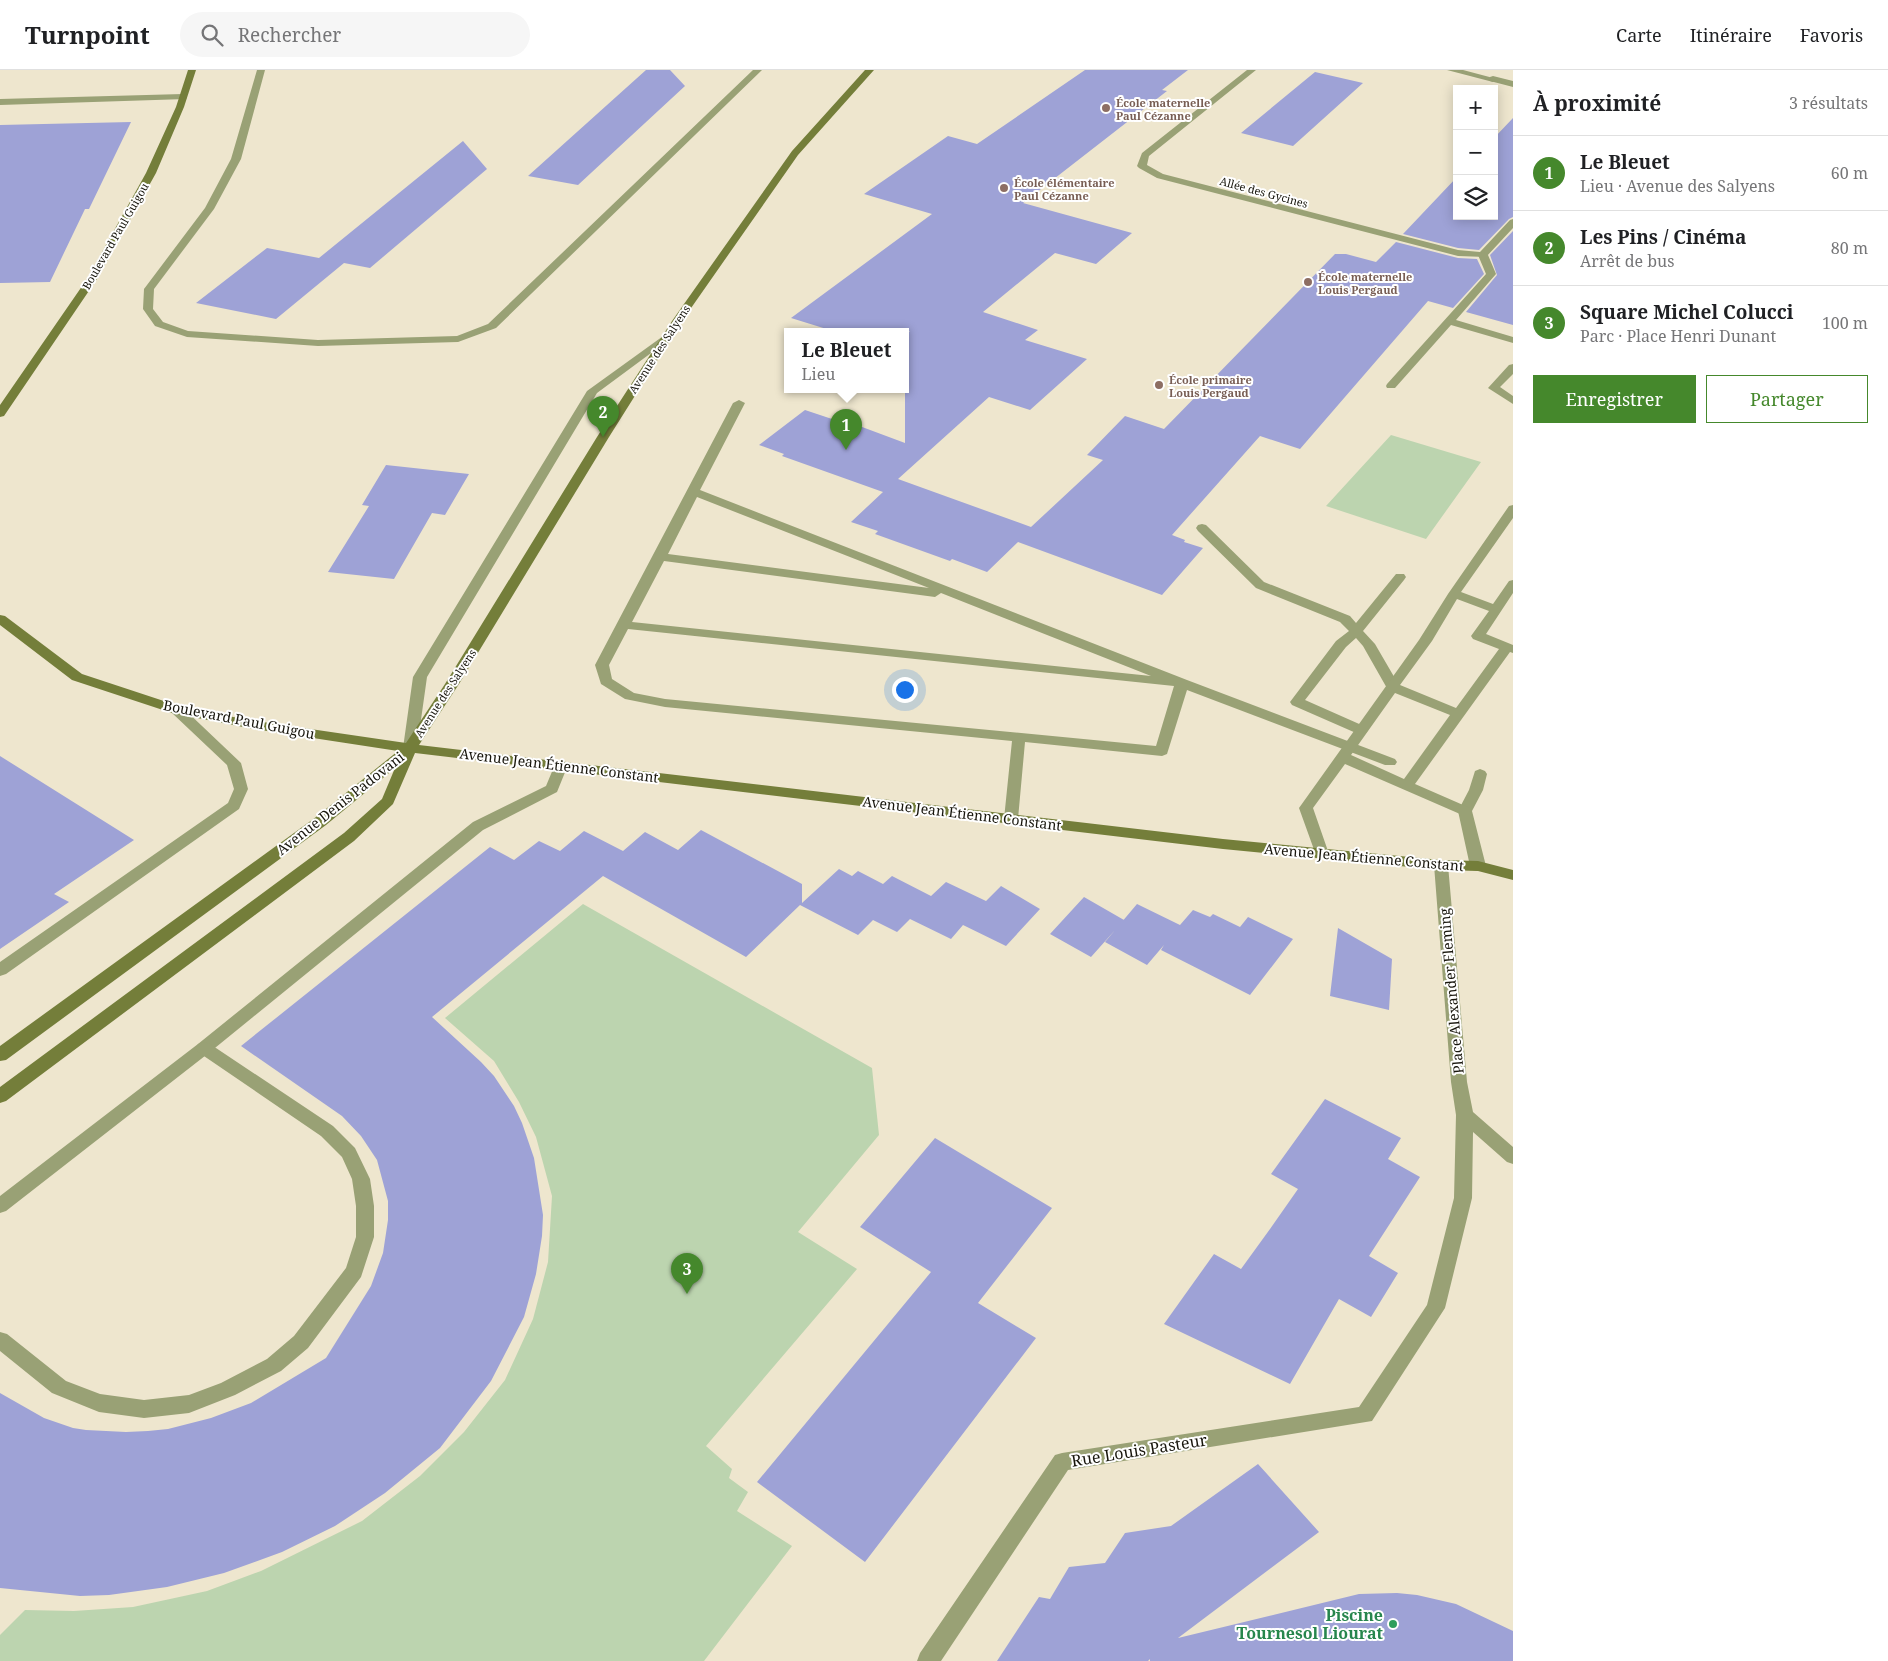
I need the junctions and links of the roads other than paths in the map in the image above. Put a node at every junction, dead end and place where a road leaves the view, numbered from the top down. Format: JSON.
{"nodes":[{"id":1,"x":192,"y":70,"type":"edge"},
{"id":2,"x":261,"y":70,"type":"edge"},
{"id":3,"x":758,"y":70,"type":"edge"},
{"id":4,"x":870,"y":70,"type":"edge"},
{"id":5,"x":1252,"y":70,"type":"edge"},
{"id":6,"x":1451,"y":70,"type":"edge"},
{"id":7,"x":1513,"y":84,"type":"edge"},
{"id":8,"x":183,"y":97,"type":"junction"},
{"id":9,"x":0,"y":102,"type":"edge"},
{"id":10,"x":1513,"y":222,"type":"edge"},
{"id":11,"x":1483,"y":255,"type":"junction"},
{"id":12,"x":1448,"y":321,"type":"junction"},
{"id":13,"x":666,"y":337,"type":"junction"},
{"id":14,"x":1513,"y":340,"type":"edge"},
{"id":15,"x":1513,"y":367,"type":"edge"},
{"id":16,"x":1391,"y":386,"type":"dead end"},
{"id":17,"x":1513,"y":400,"type":"edge"},
{"id":18,"x":739,"y":403,"type":"dead end"},
{"id":19,"x":0,"y":414,"type":"edge"},
{"id":20,"x":692,"y":491,"type":"junction"},
{"id":21,"x":1513,"y":509,"type":"edge"},
{"id":22,"x":1202,"y":528,"type":"dead end"},
{"id":23,"x":660,"y":557,"type":"junction"},
{"id":24,"x":1400,"y":576,"type":"dead end"},
{"id":25,"x":1513,"y":584,"type":"edge"},
{"id":26,"x":1454,"y":594,"type":"junction"},
{"id":27,"x":959,"y":596,"type":"junction"},
{"id":28,"x":1496,"y":609,"type":"junction"},
{"id":29,"x":0,"y":619,"type":"edge"},
{"id":30,"x":624,"y":625,"type":"junction"},
{"id":31,"x":1356,"y":631,"type":"junction"},
{"id":32,"x":1510,"y":648,"type":"edge"},
{"id":33,"x":1182,"y":683,"type":"junction"},
{"id":34,"x":1393,"y":687,"type":"junction"},
{"id":35,"x":177,"y":710,"type":"junction"},
{"id":36,"x":1459,"y":714,"type":"junction"},
{"id":37,"x":1361,"y":730,"type":"junction"},
{"id":38,"x":1019,"y":737,"type":"junction"},
{"id":39,"x":410,"y":748,"type":"junction"},
{"id":40,"x":1342,"y":757,"type":"junction"},
{"id":41,"x":1390,"y":762,"type":"dead end"},
{"id":42,"x":561,"y":766,"type":"junction"},
{"id":43,"x":1480,"y":774,"type":"dead end"},
{"id":44,"x":1406,"y":785,"type":"junction"},
{"id":45,"x":1466,"y":811,"type":"junction"},
{"id":46,"x":1011,"y":819,"type":"junction"},
{"id":47,"x":1322,"y":854,"type":"junction"},
{"id":48,"x":1441,"y":866,"type":"junction"},
{"id":49,"x":1478,"y":866,"type":"junction"},
{"id":50,"x":1513,"y":876,"type":"edge"},
{"id":51,"x":0,"y":970,"type":"edge"},
{"id":52,"x":204,"y":1048,"type":"junction"},
{"id":53,"x":0,"y":1055,"type":"edge"},
{"id":54,"x":0,"y":1096,"type":"edge"},
{"id":55,"x":1465,"y":1115,"type":"junction"},
{"id":56,"x":1513,"y":1157,"type":"edge"},
{"id":57,"x":0,"y":1206,"type":"edge"},
{"id":58,"x":0,"y":1340,"type":"edge"},
{"id":59,"x":1364,"y":1415,"type":"joint"},
{"id":60,"x":928,"y":1661,"type":"edge"}],
"edges":[{"from":1,"to":8,"type":"main road","name":"Boulevard Paul Guigou"},
{"from":2,"to":3,"type":"street"},
{"from":4,"to":13,"type":"main road","name":"Avenue des Salyens"},
{"from":5,"to":11,"type":"street","name":"Allée des Gycines"},
{"from":6,"to":7,"type":"street"},
{"from":8,"to":9,"type":"street"},
{"from":8,"to":19,"type":"main road","name":"Boulevard Paul Guigou"},
{"from":10,"to":11,"type":"street"},
{"from":11,"to":12,"type":"street"},
{"from":12,"to":14,"type":"street"},
{"from":12,"to":16,"type":"street"},
{"from":13,"to":39,"type":"main road","name":"Avenue des Salyens"},
{"from":13,"to":39,"type":"street"},
{"from":15,"to":17,"type":"street"},
{"from":18,"to":20,"type":"street"},
{"from":20,"to":23,"type":"street"},
{"from":20,"to":27,"type":"street"},
{"from":21,"to":26,"type":"street"},
{"from":22,"to":31,"type":"street"},
{"from":23,"to":27,"type":"street"},
{"from":23,"to":30,"type":"street"},
{"from":24,"to":31,"type":"street"},
{"from":25,"to":28,"type":"street"},
{"from":26,"to":28,"type":"street"},
{"from":26,"to":34,"type":"street"},
{"from":27,"to":33,"type":"street"},
{"from":28,"to":32,"type":"street"},
{"from":29,"to":35,"type":"main road","name":"Boulevard Paul Guigou"},
{"from":30,"to":33,"type":"street"},
{"from":30,"to":38,"type":"street"},
{"from":31,"to":34,"type":"street"},
{"from":31,"to":37,"type":"street"},
{"from":32,"to":36,"type":"street"},
{"from":33,"to":38,"type":"street"},
{"from":33,"to":41,"type":"street"},
{"from":34,"to":36,"type":"street"},
{"from":34,"to":37,"type":"street"},
{"from":35,"to":39,"type":"main road","name":"Boulevard Paul Guigou"},
{"from":35,"to":51,"type":"street"},
{"from":36,"to":44,"type":"street"},
{"from":37,"to":40,"type":"street"},
{"from":38,"to":46,"type":"street"},
{"from":39,"to":42,"type":"main road","name":"Avenue Jean Étienne Constant"},
{"from":39,"to":53,"type":"main road","name":"Avenue Denis Padovani"},
{"from":39,"to":54,"type":"main road","name":"Avenue Denis Padovani"},
{"from":40,"to":44,"type":"street"},
{"from":40,"to":47,"type":"street"},
{"from":42,"to":46,"type":"main road","name":"Avenue Jean Étienne Constant"},
{"from":42,"to":52,"type":"street"},
{"from":43,"to":45,"type":"street"},
{"from":44,"to":45,"type":"street"},
{"from":45,"to":49,"type":"street"},
{"from":46,"to":47,"type":"main road","name":"Avenue Jean Étienne Constant"},
{"from":47,"to":48,"type":"main road","name":"Avenue Jean Étienne Constant"},
{"from":48,"to":49,"type":"main road","name":"Avenue Jean Étienne Constant"},
{"from":48,"to":55,"type":"street","name":"Place Alexander Fleming"},
{"from":49,"to":50,"type":"main road","name":"Avenue Jean Étienne Constant"},
{"from":52,"to":57,"type":"street"},
{"from":52,"to":58,"type":"street"},
{"from":55,"to":56,"type":"street"},
{"from":55,"to":59,"type":"street","name":"Place Alexander Fleming"},
{"from":59,"to":60,"type":"street","name":"Rue Louis Pasteur"}]}
